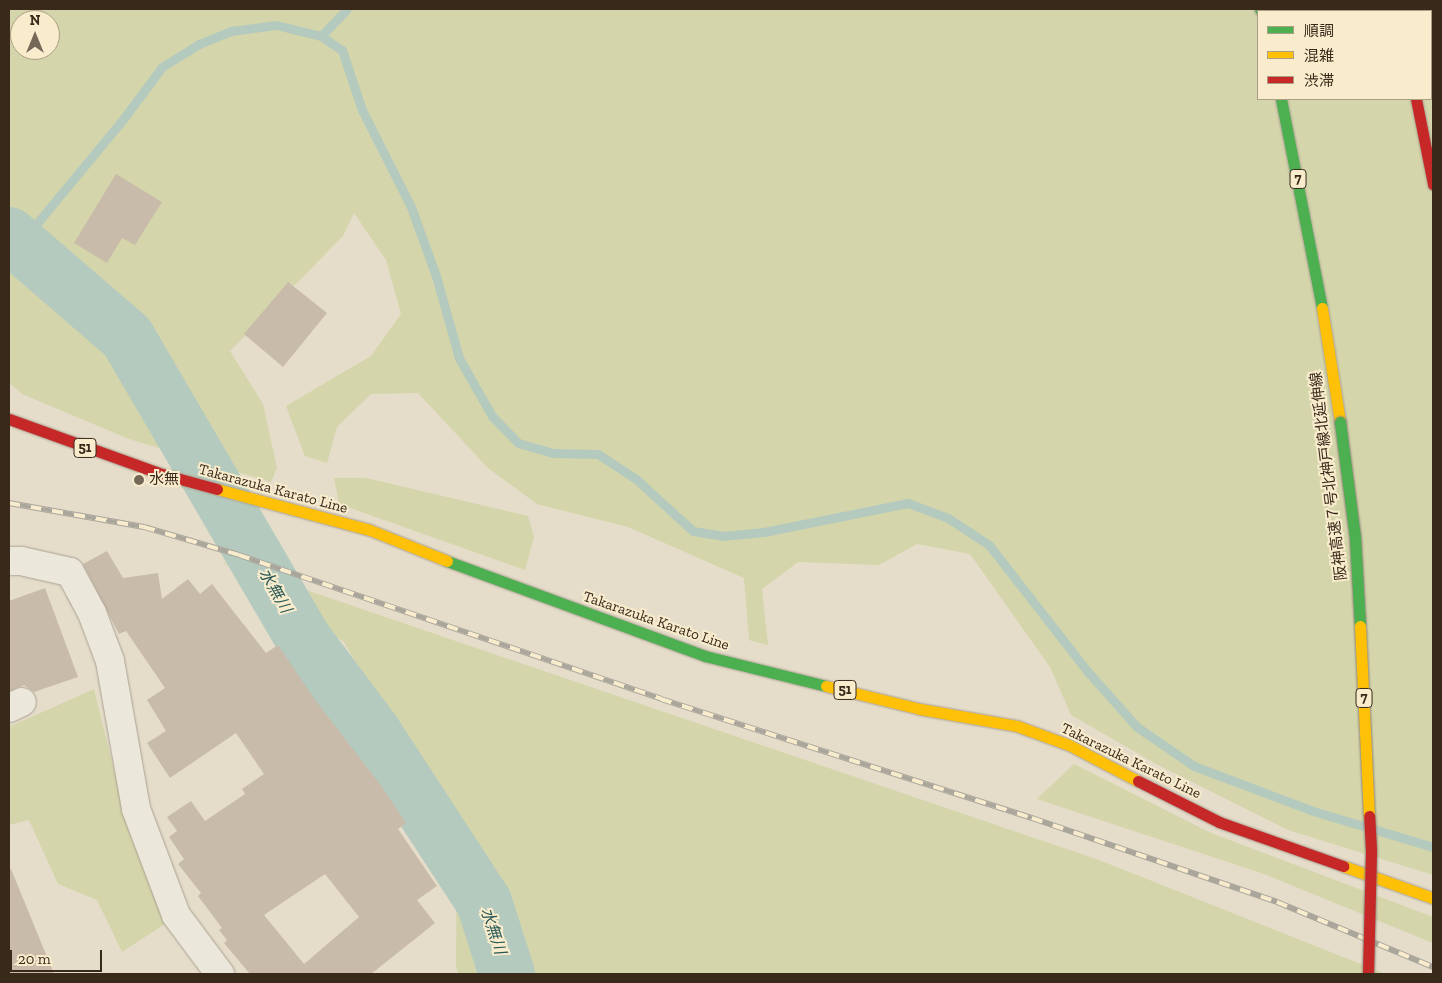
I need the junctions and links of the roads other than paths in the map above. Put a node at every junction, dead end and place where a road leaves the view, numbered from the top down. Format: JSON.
{"nodes":[{"id":1,"x":1281,"y":100,"type":"edge"},
{"id":2,"x":1416,"y":100,"type":"edge"},
{"id":3,"x":1433,"y":184,"type":"edge"},
{"id":4,"x":9,"y":419,"type":"edge"},
{"id":5,"x":15,"y":561,"type":"edge"},
{"id":6,"x":1433,"y":898,"type":"edge"},
{"id":7,"x":220,"y":974,"type":"edge"},
{"id":8,"x":1368,"y":974,"type":"edge"}],
"edges":[{"from":1,"to":8,"type":"main road","name":"阪神高速７号北神戸線北延伸線","number":"7","bridge":true},
{"from":2,"to":3,"type":"main road"},
{"from":4,"to":6,"type":"main road","name":"Takarazuka Karato Line","number":"51"},
{"from":5,"to":7,"type":"street"}]}
